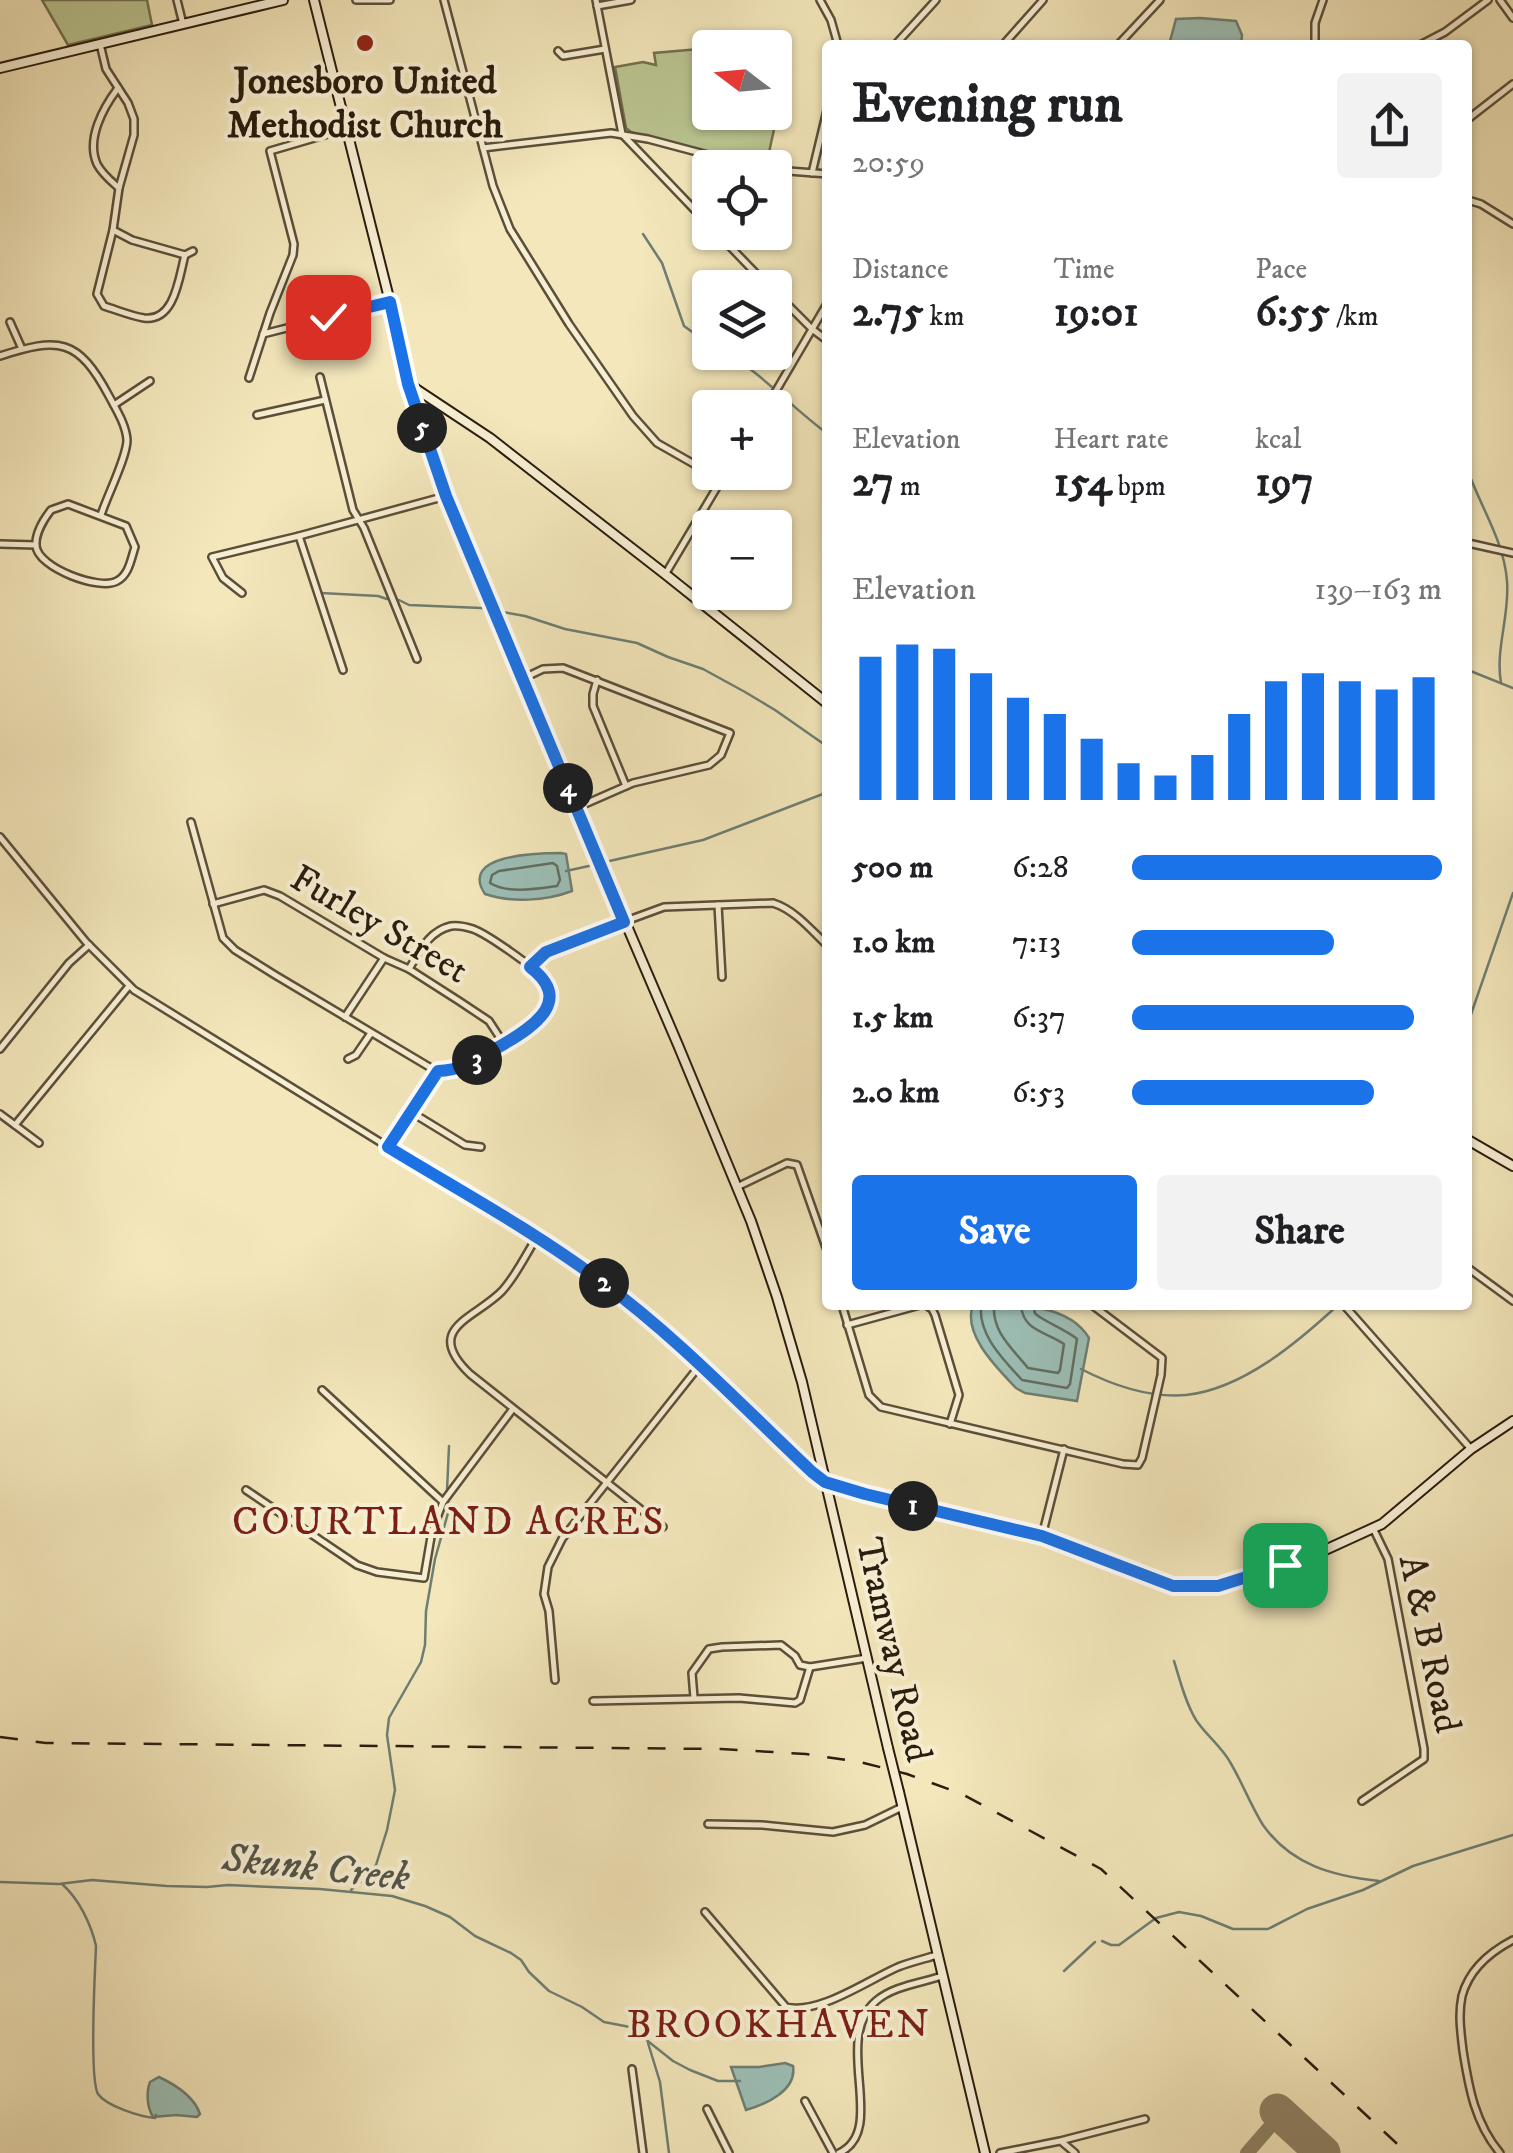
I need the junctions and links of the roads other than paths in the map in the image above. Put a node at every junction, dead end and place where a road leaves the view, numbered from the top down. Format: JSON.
{"nodes":[{"id":1,"x":177,"y":0,"type":"edge"},
{"id":2,"x":283,"y":0,"type":"edge"},
{"id":3,"x":314,"y":0,"type":"edge"},
{"id":4,"x":356,"y":0,"type":"edge"},
{"id":5,"x":390,"y":0,"type":"edge"},
{"id":6,"x":444,"y":0,"type":"edge"},
{"id":7,"x":631,"y":0,"type":"edge"},
{"id":8,"x":820,"y":0,"type":"edge"},
{"id":9,"x":936,"y":0,"type":"edge"},
{"id":10,"x":1043,"y":0,"type":"edge"},
{"id":11,"x":1160,"y":0,"type":"edge"},
{"id":12,"x":1323,"y":0,"type":"edge"},
{"id":13,"x":1488,"y":0,"type":"edge"},
{"id":14,"x":1500,"y":0,"type":"edge"},
{"id":15,"x":596,"y":3,"type":"edge"},
{"id":16,"x":1513,"y":18,"type":"edge"},
{"id":17,"x":183,"y":24,"type":"junction"},
{"id":18,"x":837,"y":40,"type":"edge"},
{"id":19,"x":900,"y":40,"type":"edge"},
{"id":20,"x":1007,"y":40,"type":"edge"},
{"id":21,"x":1123,"y":40,"type":"edge"},
{"id":22,"x":1315,"y":40,"type":"edge"},
{"id":23,"x":1430,"y":40,"type":"edge"},
{"id":24,"x":100,"y":44,"type":"junction"},
{"id":25,"x":606,"y":49,"type":"junction"},
{"id":26,"x":558,"y":51,"type":"dead end"},
{"id":27,"x":0,"y":68,"type":"edge"},
{"id":28,"x":1513,"y":84,"type":"edge"},
{"id":29,"x":118,"y":88,"type":"junction"},
{"id":30,"x":1472,"y":116,"type":"edge"},
{"id":31,"x":345,"y":129,"type":"junction"},
{"id":32,"x":822,"y":131,"type":"edge"},
{"id":33,"x":622,"y":134,"type":"junction"},
{"id":34,"x":482,"y":148,"type":"junction"},
{"id":35,"x":692,"y":151,"type":"edge"},
{"id":36,"x":792,"y":171,"type":"edge"},
{"id":37,"x":812,"y":173,"type":"junction"},
{"id":38,"x":822,"y":174,"type":"edge"},
{"id":39,"x":120,"y":188,"type":"junction"},
{"id":40,"x":1472,"y":201,"type":"edge"},
{"id":41,"x":692,"y":207,"type":"edge"},
{"id":42,"x":1513,"y":224,"type":"edge"},
{"id":43,"x":113,"y":230,"type":"junction"},
{"id":44,"x":734,"y":250,"type":"edge"},
{"id":45,"x":753,"y":270,"type":"edge"},
{"id":46,"x":390,"y":302,"type":"junction"},
{"id":47,"x":792,"y":309,"type":"edge"},
{"id":48,"x":822,"y":312,"type":"edge"},
{"id":49,"x":10,"y":322,"type":"dead end"},
{"id":50,"x":812,"y":329,"type":"junction"},
{"id":51,"x":263,"y":334,"type":"junction"},
{"id":52,"x":822,"y":336,"type":"edge"},
{"id":53,"x":22,"y":349,"type":"junction"},
{"id":54,"x":0,"y":356,"type":"edge"},
{"id":55,"x":249,"y":378,"type":"dead end"},
{"id":56,"x":320,"y":378,"type":"dead end"},
{"id":57,"x":150,"y":381,"type":"dead end"},
{"id":58,"x":408,"y":384,"type":"junction"},
{"id":59,"x":776,"y":390,"type":"edge"},
{"id":60,"x":325,"y":400,"type":"junction"},
{"id":61,"x":114,"y":405,"type":"junction"},
{"id":62,"x":257,"y":416,"type":"dead end"},
{"id":63,"x":692,"y":460,"type":"edge"},
{"id":64,"x":716,"y":490,"type":"edge"},
{"id":65,"x":446,"y":496,"type":"junction"},
{"id":66,"x":100,"y":515,"type":"junction"},
{"id":67,"x":359,"y":520,"type":"junction"},
{"id":68,"x":299,"y":536,"type":"junction"},
{"id":69,"x":0,"y":544,"type":"edge"},
{"id":70,"x":36,"y":544,"type":"junction"},
{"id":71,"x":1472,"y":544,"type":"edge"},
{"id":72,"x":1513,"y":553,"type":"edge"},
{"id":73,"x":665,"y":574,"type":"junction"},
{"id":74,"x":242,"y":593,"type":"dead end"},
{"id":75,"x":417,"y":659,"type":"dead end"},
{"id":76,"x":342,"y":670,"type":"dead end"},
{"id":77,"x":521,"y":679,"type":"junction"},
{"id":78,"x":597,"y":680,"type":"junction"},
{"id":79,"x":822,"y":699,"type":"edge"},
{"id":80,"x":626,"y":786,"type":"junction"},
{"id":81,"x":576,"y":808,"type":"junction"},
{"id":82,"x":190,"y":822,"type":"dead end"},
{"id":83,"x":0,"y":837,"type":"edge"},
{"id":84,"x":212,"y":904,"type":"junction"},
{"id":85,"x":718,"y":905,"type":"junction"},
{"id":86,"x":624,"y":922,"type":"junction"},
{"id":87,"x":822,"y":941,"type":"edge"},
{"id":88,"x":89,"y":945,"type":"junction"},
{"id":89,"x":384,"y":958,"type":"junction"},
{"id":90,"x":530,"y":967,"type":"junction"},
{"id":91,"x":409,"y":969,"type":"junction"},
{"id":92,"x":722,"y":977,"type":"dead end"},
{"id":93,"x":129,"y":986,"type":"junction"},
{"id":94,"x":345,"y":1017,"type":"junction"},
{"id":95,"x":371,"y":1033,"type":"junction"},
{"id":96,"x":504,"y":1044,"type":"junction"},
{"id":97,"x":0,"y":1049,"type":"edge"},
{"id":98,"x":348,"y":1059,"type":"dead end"},
{"id":99,"x":438,"y":1071,"type":"junction"},
{"id":100,"x":412,"y":1112,"type":"junction"},
{"id":101,"x":0,"y":1114,"type":"edge"},
{"id":102,"x":15,"y":1125,"type":"junction"},
{"id":103,"x":1472,"y":1142,"type":"edge"},
{"id":104,"x":39,"y":1143,"type":"dead end"},
{"id":105,"x":388,"y":1147,"type":"junction"},
{"id":106,"x":481,"y":1148,"type":"dead end"},
{"id":107,"x":1513,"y":1166,"type":"edge"},
{"id":108,"x":737,"y":1187,"type":"junction"},
{"id":109,"x":822,"y":1223,"type":"edge"},
{"id":110,"x":537,"y":1237,"type":"junction"},
{"id":111,"x":1472,"y":1271,"type":"edge"},
{"id":112,"x":1513,"y":1301,"type":"edge"},
{"id":113,"x":844,"y":1310,"type":"edge"},
{"id":114,"x":904,"y":1310,"type":"edge"},
{"id":115,"x":933,"y":1310,"type":"edge"},
{"id":116,"x":1099,"y":1310,"type":"edge"},
{"id":117,"x":1348,"y":1310,"type":"edge"},
{"id":118,"x":848,"y":1325,"type":"junction"},
{"id":119,"x":700,"y":1364,"type":"junction"},
{"id":120,"x":322,"y":1390,"type":"dead end"},
{"id":121,"x":512,"y":1409,"type":"junction"},
{"id":122,"x":1513,"y":1421,"type":"edge"},
{"id":123,"x":950,"y":1424,"type":"junction"},
{"id":124,"x":1064,"y":1449,"type":"junction"},
{"id":125,"x":1471,"y":1450,"type":"junction"},
{"id":126,"x":608,"y":1482,"type":"junction"},
{"id":127,"x":825,"y":1482,"type":"junction"},
{"id":128,"x":246,"y":1490,"type":"dead end"},
{"id":129,"x":443,"y":1502,"type":"junction"},
{"id":130,"x":663,"y":1527,"type":"dead end"},
{"id":131,"x":1373,"y":1528,"type":"junction"},
{"id":132,"x":1042,"y":1536,"type":"junction"},
{"id":133,"x":867,"y":1658,"type":"junction"},
{"id":134,"x":810,"y":1667,"type":"junction"},
{"id":135,"x":555,"y":1680,"type":"dead end"},
{"id":136,"x":694,"y":1698,"type":"junction"},
{"id":137,"x":593,"y":1701,"type":"dead end"},
{"id":138,"x":1362,"y":1801,"type":"dead end"},
{"id":139,"x":902,"y":1807,"type":"junction"},
{"id":140,"x":708,"y":1824,"type":"dead end"},
{"id":141,"x":705,"y":1912,"type":"dead end"},
{"id":142,"x":1513,"y":1940,"type":"edge"},
{"id":143,"x":937,"y":1955,"type":"junction"},
{"id":144,"x":942,"y":1976,"type":"junction"},
{"id":145,"x":632,"y":2069,"type":"dead end"},
{"id":146,"x":805,"y":2102,"type":"dead end"},
{"id":147,"x":707,"y":2109,"type":"dead end"},
{"id":148,"x":1145,"y":2119,"type":"dead end"},
{"id":149,"x":1060,"y":2141,"type":"junction"},
{"id":150,"x":643,"y":2153,"type":"edge"},
{"id":151,"x":729,"y":2153,"type":"edge"},
{"id":152,"x":836,"y":2153,"type":"edge"},
{"id":153,"x":985,"y":2153,"type":"edge"},
{"id":154,"x":1000,"y":2153,"type":"edge"},
{"id":155,"x":1075,"y":2153,"type":"edge"},
{"id":156,"x":1500,"y":2153,"type":"edge"}],
"edges":[{"from":1,"to":17,"type":"street"},
{"from":2,"to":17,"type":"main road"},
{"from":3,"to":31,"type":"main road","name":"Tramway Road"},
{"from":4,"to":5,"type":"street"},
{"from":6,"to":34,"type":"street"},
{"from":7,"to":15,"type":"street"},
{"from":8,"to":18,"type":"street"},
{"from":9,"to":19,"type":"street"},
{"from":10,"to":20,"type":"street"},
{"from":11,"to":21,"type":"street"},
{"from":12,"to":22,"type":"street"},
{"from":13,"to":23,"type":"street"},
{"from":14,"to":16,"type":"street"},
{"from":15,"to":25,"type":"street"},
{"from":17,"to":24,"type":"main road"},
{"from":24,"to":27,"type":"main road"},
{"from":24,"to":29,"type":"street"},
{"from":25,"to":26,"type":"street"},
{"from":25,"to":33,"type":"street"},
{"from":28,"to":30,"type":"street"},
{"from":29,"to":39,"type":"street"},
{"from":29,"to":39,"type":"street"},
{"from":31,"to":46,"type":"main road","name":"Tramway Road"},
{"from":31,"to":51,"type":"street"},
{"from":32,"to":37,"type":"street"},
{"from":33,"to":34,"type":"street"},
{"from":33,"to":35,"type":"street"},
{"from":33,"to":41,"type":"street"},
{"from":34,"to":63,"type":"street"},
{"from":36,"to":37,"type":"street"},
{"from":37,"to":38,"type":"street"},
{"from":39,"to":43,"type":"street"},
{"from":40,"to":42,"type":"street"},
{"from":43,"to":43,"type":"street"},
{"from":44,"to":45,"type":"street"},
{"from":46,"to":51,"type":"street"},
{"from":46,"to":58,"type":"main road","name":"Tramway Road"},
{"from":47,"to":50,"type":"street"},
{"from":48,"to":50,"type":"street"},
{"from":49,"to":53,"type":"street"},
{"from":50,"to":52,"type":"street"},
{"from":50,"to":59,"type":"street"},
{"from":51,"to":55,"type":"street"},
{"from":53,"to":54,"type":"street"},
{"from":53,"to":61,"type":"street"},
{"from":56,"to":60,"type":"street"},
{"from":57,"to":61,"type":"street"},
{"from":58,"to":65,"type":"main road","name":"Tramway Road"},
{"from":58,"to":73,"type":"main road"},
{"from":60,"to":62,"type":"street"},
{"from":60,"to":67,"type":"street"},
{"from":61,"to":66,"type":"street"},
{"from":64,"to":73,"type":"street"},
{"from":65,"to":67,"type":"street"},
{"from":65,"to":77,"type":"main road","name":"Tramway Road"},
{"from":66,"to":70,"type":"street"},
{"from":66,"to":70,"type":"street"},
{"from":67,"to":68,"type":"street"},
{"from":67,"to":75,"type":"street"},
{"from":68,"to":74,"type":"street"},
{"from":68,"to":76,"type":"street"},
{"from":69,"to":70,"type":"street"},
{"from":71,"to":72,"type":"street"},
{"from":73,"to":79,"type":"main road"},
{"from":77,"to":78,"type":"street"},
{"from":77,"to":81,"type":"main road","name":"Tramway Road"},
{"from":78,"to":80,"type":"street"},
{"from":78,"to":80,"type":"street"},
{"from":80,"to":81,"type":"street"},
{"from":81,"to":86,"type":"main road","name":"Tramway Road"},
{"from":82,"to":84,"type":"street"},
{"from":83,"to":88,"type":"street"},
{"from":84,"to":89,"type":"street","name":"Furley Street"},
{"from":84,"to":94,"type":"street"},
{"from":85,"to":86,"type":"street"},
{"from":85,"to":87,"type":"street"},
{"from":85,"to":92,"type":"street"},
{"from":86,"to":90,"type":"street"},
{"from":86,"to":108,"type":"main road","name":"Tramway Road"},
{"from":88,"to":93,"type":"street"},
{"from":88,"to":97,"type":"street"},
{"from":89,"to":91,"type":"street","name":"Furley Street"},
{"from":89,"to":94,"type":"street"},
{"from":90,"to":91,"type":"street"},
{"from":90,"to":96,"type":"street"},
{"from":91,"to":96,"type":"street","name":"Furley Street"},
{"from":93,"to":102,"type":"street"},
{"from":93,"to":105,"type":"street"},
{"from":94,"to":95,"type":"street"},
{"from":95,"to":98,"type":"street"},
{"from":95,"to":99,"type":"street"},
{"from":96,"to":99,"type":"street"},
{"from":99,"to":100,"type":"street"},
{"from":100,"to":105,"type":"street"},
{"from":100,"to":106,"type":"street"},
{"from":101,"to":102,"type":"street"},
{"from":102,"to":104,"type":"street"},
{"from":103,"to":107,"type":"main road"},
{"from":105,"to":110,"type":"street"},
{"from":108,"to":109,"type":"street"},
{"from":108,"to":127,"type":"main road","name":"Tramway Road"},
{"from":110,"to":119,"type":"street"},
{"from":110,"to":121,"type":"street"},
{"from":111,"to":112,"type":"street"},
{"from":113,"to":118,"type":"street"},
{"from":114,"to":118,"type":"street"},
{"from":115,"to":123,"type":"street"},
{"from":116,"to":124,"type":"street"},
{"from":117,"to":125,"type":"street"},
{"from":118,"to":123,"type":"street"},
{"from":119,"to":126,"type":"street"},
{"from":119,"to":127,"type":"street"},
{"from":120,"to":129,"type":"street"},
{"from":121,"to":126,"type":"street"},
{"from":121,"to":129,"type":"street"},
{"from":122,"to":125,"type":"main road"},
{"from":123,"to":124,"type":"street"},
{"from":124,"to":132,"type":"street"},
{"from":125,"to":131,"type":"main road"},
{"from":126,"to":130,"type":"street"},
{"from":126,"to":135,"type":"street"},
{"from":127,"to":132,"type":"main road"},
{"from":127,"to":133,"type":"main road","name":"Tramway Road"},
{"from":128,"to":129,"type":"street"},
{"from":131,"to":132,"type":"main road"},
{"from":131,"to":138,"type":"street","name":"A & B Road"},
{"from":133,"to":134,"type":"street"},
{"from":133,"to":139,"type":"main road","name":"Tramway Road","bridge":true},
{"from":134,"to":136,"type":"street"},
{"from":134,"to":136,"type":"street"},
{"from":136,"to":137,"type":"street"},
{"from":139,"to":140,"type":"street"},
{"from":139,"to":143,"type":"main road","name":"Tramway Road"},
{"from":141,"to":143,"type":"street"},
{"from":142,"to":156,"type":"street"},
{"from":143,"to":144,"type":"main road","name":"Tramway Road"},
{"from":144,"to":152,"type":"street"},
{"from":144,"to":153,"type":"main road","name":"Tramway Road"},
{"from":145,"to":150,"type":"street"},
{"from":146,"to":152,"type":"street"},
{"from":147,"to":151,"type":"street"},
{"from":148,"to":149,"type":"street"},
{"from":149,"to":154,"type":"street"},
{"from":149,"to":155,"type":"street"}]}
